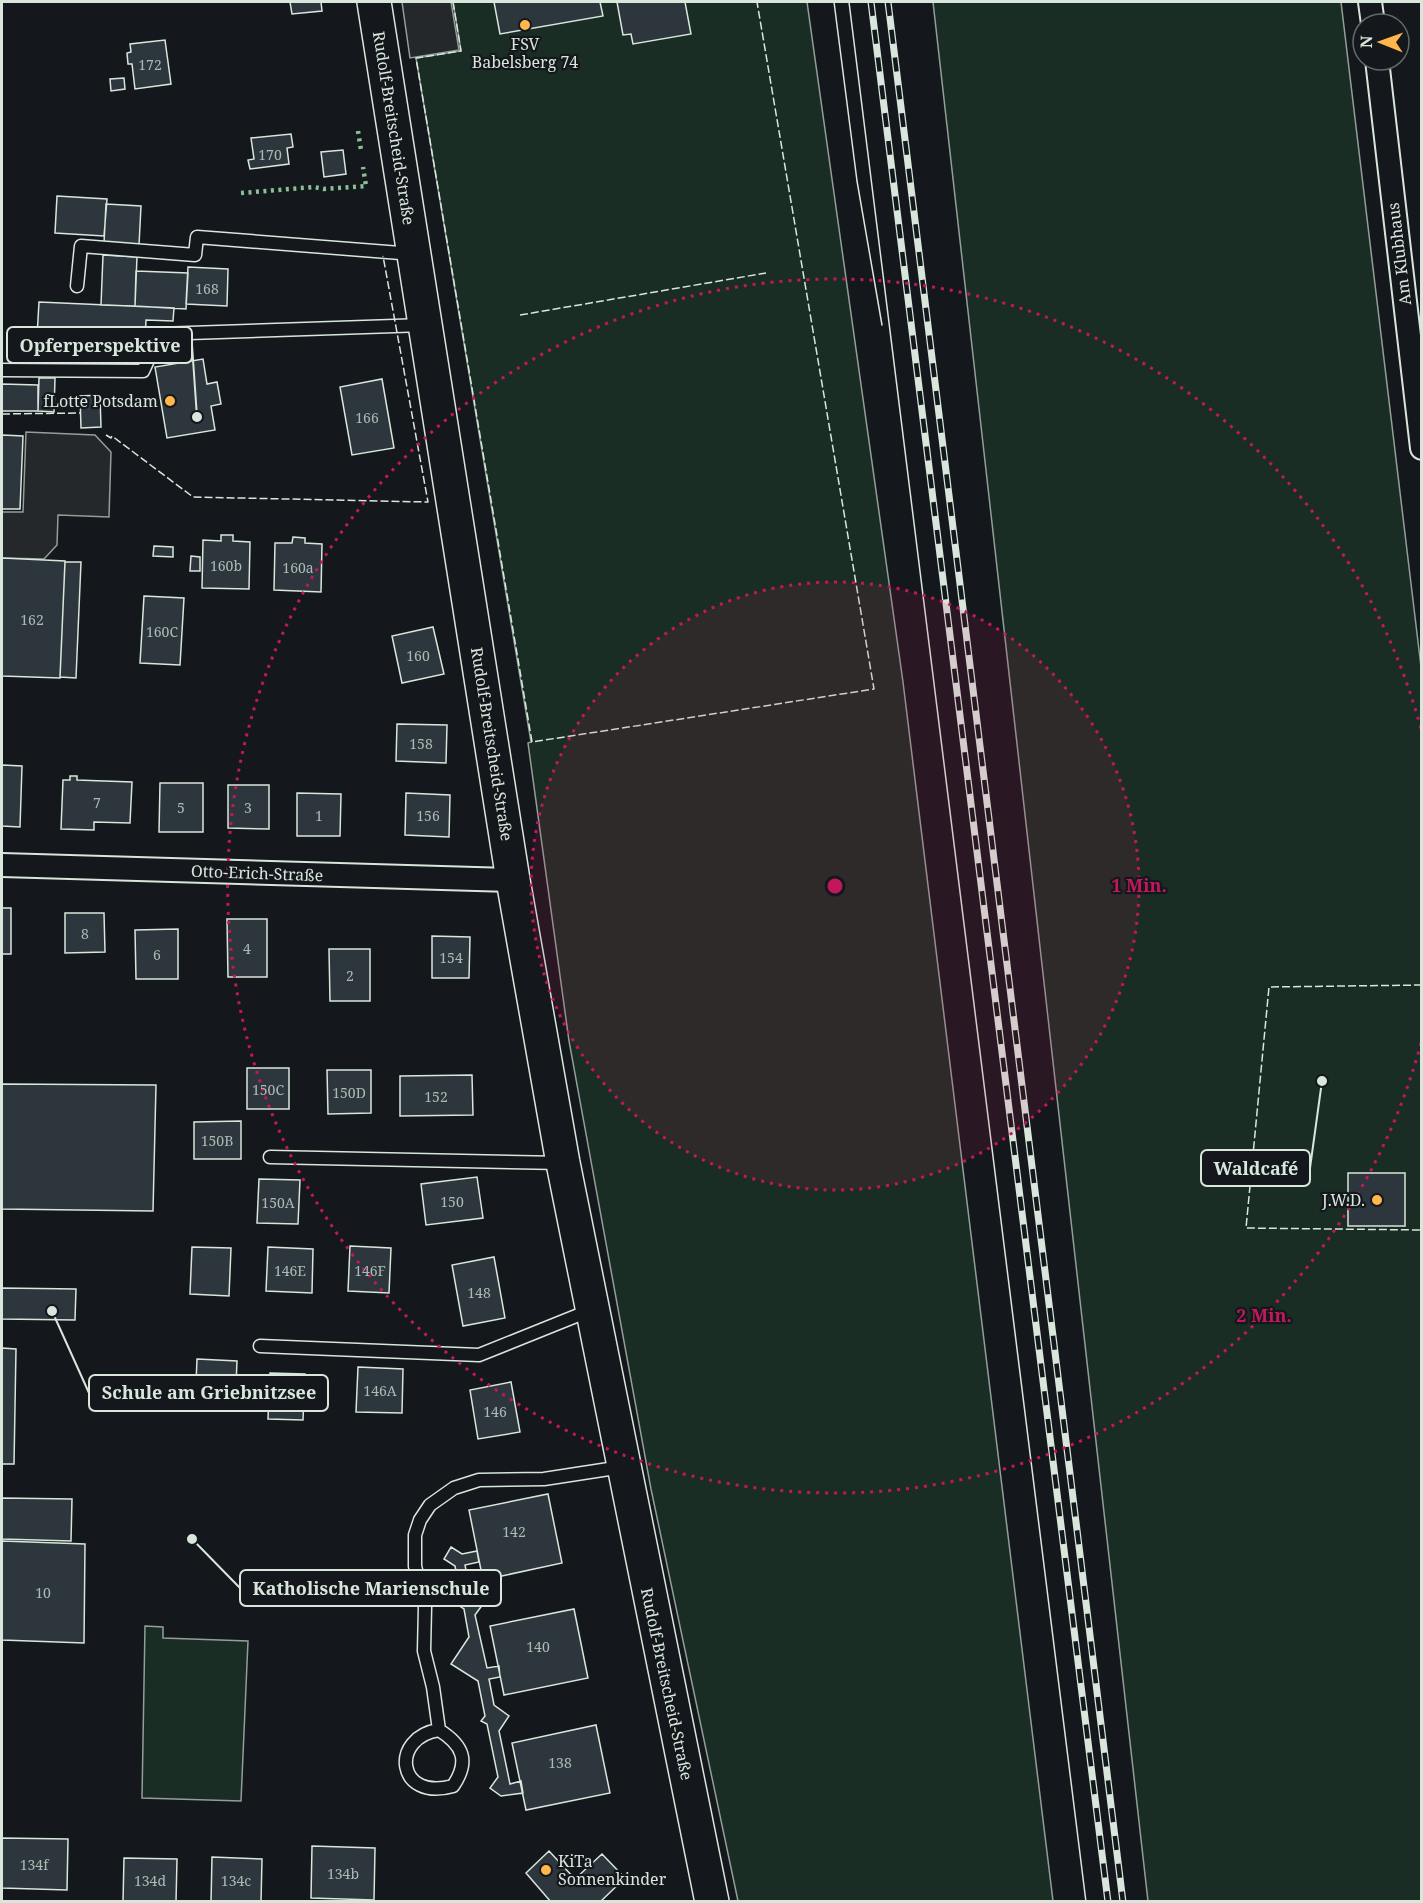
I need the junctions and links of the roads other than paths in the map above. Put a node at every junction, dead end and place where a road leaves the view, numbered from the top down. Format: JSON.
{"nodes":[{"id":1,"x":374,"y":2,"type":"edge"},
{"id":2,"x":1378,"y":72,"type":"edge"},
{"id":3,"x":398,"y":253,"type":"junction"},
{"id":4,"x":77,"y":286,"type":"dead end"},
{"id":5,"x":410,"y":326,"type":"junction"},
{"id":6,"x":2,"y":370,"type":"edge"},
{"id":7,"x":1422,"y":448,"type":"edge"},
{"id":8,"x":2,"y":865,"type":"edge"},
{"id":9,"x":513,"y":880,"type":"junction"},
{"id":10,"x":270,"y":1157,"type":"dead end"},
{"id":11,"x":563,"y":1162,"type":"junction"},
{"id":12,"x":592,"y":1309,"type":"junction"},
{"id":13,"x":260,"y":1346,"type":"dead end"},
{"id":14,"x":622,"y":1467,"type":"junction"},
{"id":15,"x":439,"y":1730,"type":"junction"},
{"id":16,"x":712,"y":1902,"type":"edge"}],
"edges":[{"from":1,"to":3,"type":"street","name":"Rudolf-Breitscheid-Straße"},
{"from":2,"to":7,"type":"street","name":"Am Klubhaus"},
{"from":3,"to":4,"type":"lane"},
{"from":3,"to":5,"type":"street","name":"Rudolf-Breitscheid-Straße"},
{"from":5,"to":6,"type":"lane"},
{"from":5,"to":9,"type":"street","name":"Rudolf-Breitscheid-Straße"},
{"from":8,"to":9,"type":"street","name":"Otto-Erich-Straße"},
{"from":9,"to":11,"type":"street","name":"Rudolf-Breitscheid-Straße"},
{"from":10,"to":11,"type":"lane"},
{"from":11,"to":12,"type":"street","name":"Rudolf-Breitscheid-Straße"},
{"from":12,"to":13,"type":"lane"},
{"from":12,"to":14,"type":"street","name":"Rudolf-Breitscheid-Straße"},
{"from":14,"to":15,"type":"lane"},
{"from":14,"to":16,"type":"street","name":"Rudolf-Breitscheid-Straße"},
{"from":15,"to":15,"type":"lane"}]}
